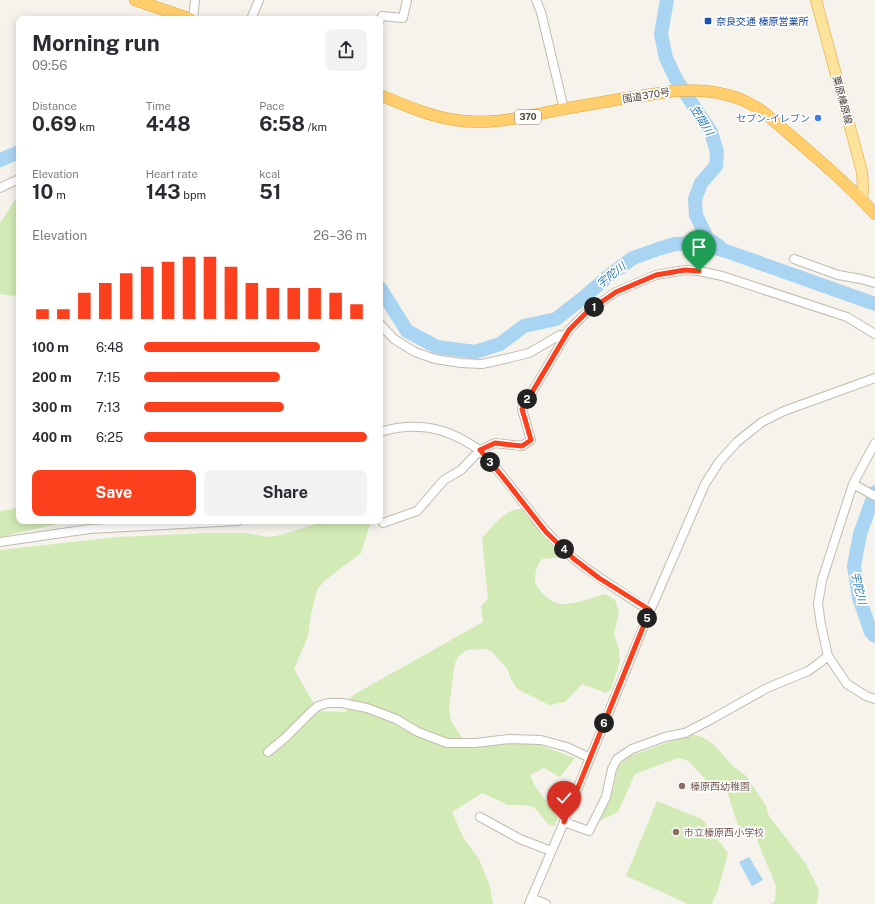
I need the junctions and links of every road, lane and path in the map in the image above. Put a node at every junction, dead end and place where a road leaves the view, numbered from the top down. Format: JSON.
{"nodes":[{"id":1,"x":135,"y":0,"type":"edge"},
{"id":2,"x":196,"y":0,"type":"edge"},
{"id":3,"x":259,"y":0,"type":"edge"},
{"id":4,"x":407,"y":0,"type":"edge"},
{"id":5,"x":536,"y":0,"type":"edge"},
{"id":6,"x":816,"y":0,"type":"edge"},
{"id":7,"x":183,"y":16,"type":"edge"},
{"id":8,"x":193,"y":16,"type":"edge"},
{"id":9,"x":252,"y":16,"type":"edge"},
{"id":10,"x":383,"y":16,"type":"edge"},
{"id":11,"x":383,"y":96,"type":"edge"},
{"id":12,"x":564,"y":109,"type":"junction"},
{"id":13,"x":16,"y":180,"type":"edge"},
{"id":14,"x":0,"y":188,"type":"edge"},
{"id":15,"x":862,"y":200,"type":"junction"},
{"id":16,"x":875,"y":214,"type":"edge"},
{"id":17,"x":794,"y":259,"type":"dead end"},
{"id":18,"x":875,"y":282,"type":"edge"},
{"id":19,"x":383,"y":327,"type":"edge"},
{"id":20,"x":875,"y":334,"type":"edge"},
{"id":21,"x":565,"y":336,"type":"junction"},
{"id":22,"x":875,"y":378,"type":"edge"},
{"id":23,"x":383,"y":431,"type":"edge"},
{"id":24,"x":875,"y":443,"type":"edge"},
{"id":25,"x":480,"y":450,"type":"junction"},
{"id":26,"x":856,"y":486,"type":"junction"},
{"id":27,"x":875,"y":496,"type":"edge"},
{"id":28,"x":182,"y":524,"type":"edge"},
{"id":29,"x":383,"y":524,"type":"dead end"},
{"id":30,"x":0,"y":542,"type":"edge"},
{"id":31,"x":650,"y":610,"type":"junction"},
{"id":32,"x":828,"y":656,"type":"junction"},
{"id":33,"x":875,"y":699,"type":"edge"},
{"id":34,"x":268,"y":752,"type":"dead end"},
{"id":35,"x":590,"y":758,"type":"junction"},
{"id":36,"x":480,"y":817,"type":"dead end"},
{"id":37,"x":564,"y":822,"type":"junction"},
{"id":38,"x":551,"y":851,"type":"junction"},
{"id":39,"x":530,"y":901,"type":"edge"},
{"id":40,"x":546,"y":904,"type":"edge"}],
"edges":[{"from":1,"to":7,"type":"highway"},
{"from":2,"to":8,"type":"street"},
{"from":3,"to":9,"type":"street"},
{"from":4,"to":10,"type":"street"},
{"from":5,"to":12,"type":"street"},
{"from":6,"to":15,"type":"main road","name":"粟原榛原線"},
{"from":11,"to":12,"type":"highway","name":"国道370号","number":"370"},
{"from":12,"to":15,"type":"highway","name":"国道370号","number":"370"},
{"from":13,"to":14,"type":"street"},
{"from":15,"to":16,"type":"highway","name":"国道370号","number":"370"},
{"from":17,"to":18,"type":"street"},
{"from":19,"to":21,"type":"street"},
{"from":20,"to":21,"type":"street"},
{"from":21,"to":25,"type":"street"},
{"from":22,"to":31,"type":"street"},
{"from":23,"to":25,"type":"street"},
{"from":24,"to":26,"type":"street"},
{"from":25,"to":29,"type":"street"},
{"from":25,"to":31,"type":"street"},
{"from":26,"to":27,"type":"street"},
{"from":26,"to":32,"type":"street"},
{"from":28,"to":30,"type":"street"},
{"from":31,"to":35,"type":"street"},
{"from":32,"to":33,"type":"street"},
{"from":32,"to":37,"type":"street"},
{"from":34,"to":35,"type":"street"},
{"from":35,"to":37,"type":"street"},
{"from":36,"to":38,"type":"street"},
{"from":37,"to":38,"type":"street"},
{"from":38,"to":39,"type":"street"},
{"from":39,"to":40,"type":"street"}]}
